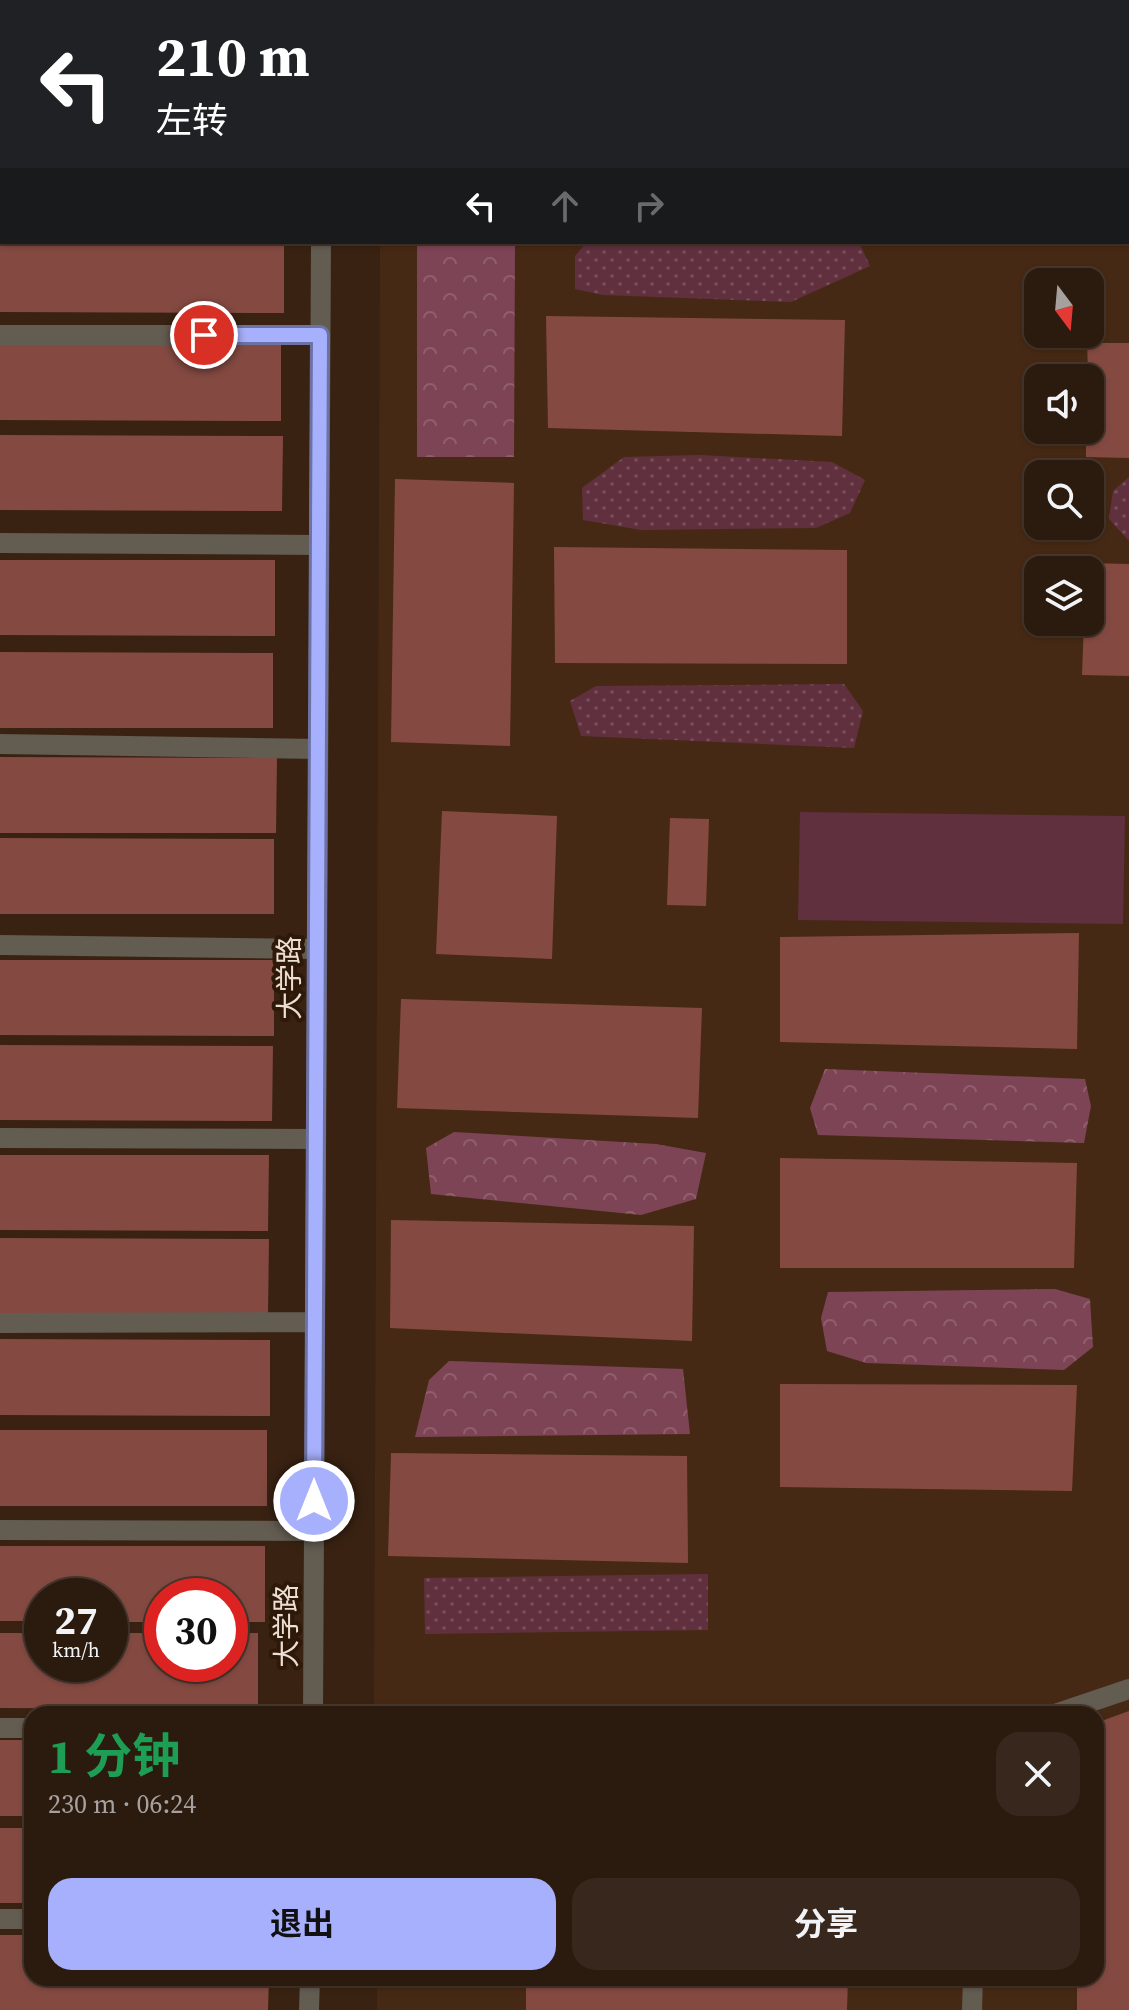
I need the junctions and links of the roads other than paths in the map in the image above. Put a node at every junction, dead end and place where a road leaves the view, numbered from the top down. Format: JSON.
{"nodes":[{"id":1,"x":321,"y":244,"type":"edge"},
{"id":2,"x":0,"y":335,"type":"edge"},
{"id":3,"x":320,"y":335,"type":"junction"},
{"id":4,"x":0,"y":543,"type":"edge"},
{"id":5,"x":319,"y":545,"type":"junction"},
{"id":6,"x":0,"y":744,"type":"edge"},
{"id":7,"x":318,"y":749,"type":"junction"},
{"id":8,"x":0,"y":945,"type":"edge"},
{"id":9,"x":317,"y":949,"type":"junction"},
{"id":10,"x":0,"y":1138,"type":"edge"},
{"id":11,"x":316,"y":1139,"type":"junction"},
{"id":12,"x":315,"y":1322,"type":"junction"},
{"id":13,"x":0,"y":1323,"type":"edge"},
{"id":14,"x":0,"y":1530,"type":"edge"},
{"id":15,"x":314,"y":1531,"type":"junction"},
{"id":16,"x":1129,"y":1689,"type":"edge"},
{"id":17,"x":313,"y":1706,"type":"edge"},
{"id":18,"x":1079,"y":1706,"type":"edge"},
{"id":19,"x":0,"y":1728,"type":"edge"},
{"id":20,"x":24,"y":1728,"type":"edge"},
{"id":21,"x":0,"y":1919,"type":"edge"},
{"id":22,"x":24,"y":1919,"type":"edge"},
{"id":23,"x":310,"y":1986,"type":"edge"},
{"id":24,"x":973,"y":1986,"type":"edge"},
{"id":25,"x":309,"y":2010,"type":"edge"},
{"id":26,"x":972,"y":2010,"type":"edge"}],
"edges":[{"from":1,"to":3,"type":"street","name":"大学路"},
{"from":2,"to":3,"type":"street"},
{"from":3,"to":5,"type":"street","name":"大学路"},
{"from":4,"to":5,"type":"street"},
{"from":5,"to":7,"type":"street","name":"大学路"},
{"from":6,"to":7,"type":"street"},
{"from":7,"to":9,"type":"street","name":"大学路"},
{"from":8,"to":9,"type":"street"},
{"from":9,"to":11,"type":"street","name":"大学路"},
{"from":10,"to":11,"type":"street"},
{"from":11,"to":12,"type":"street","name":"大学路"},
{"from":12,"to":13,"type":"street"},
{"from":12,"to":15,"type":"street","name":"大学路"},
{"from":14,"to":15,"type":"street"},
{"from":15,"to":17,"type":"street","name":"大学路"},
{"from":16,"to":18,"type":"street"},
{"from":19,"to":20,"type":"street"},
{"from":21,"to":22,"type":"street"},
{"from":23,"to":25,"type":"street"},
{"from":24,"to":26,"type":"street"}]}
